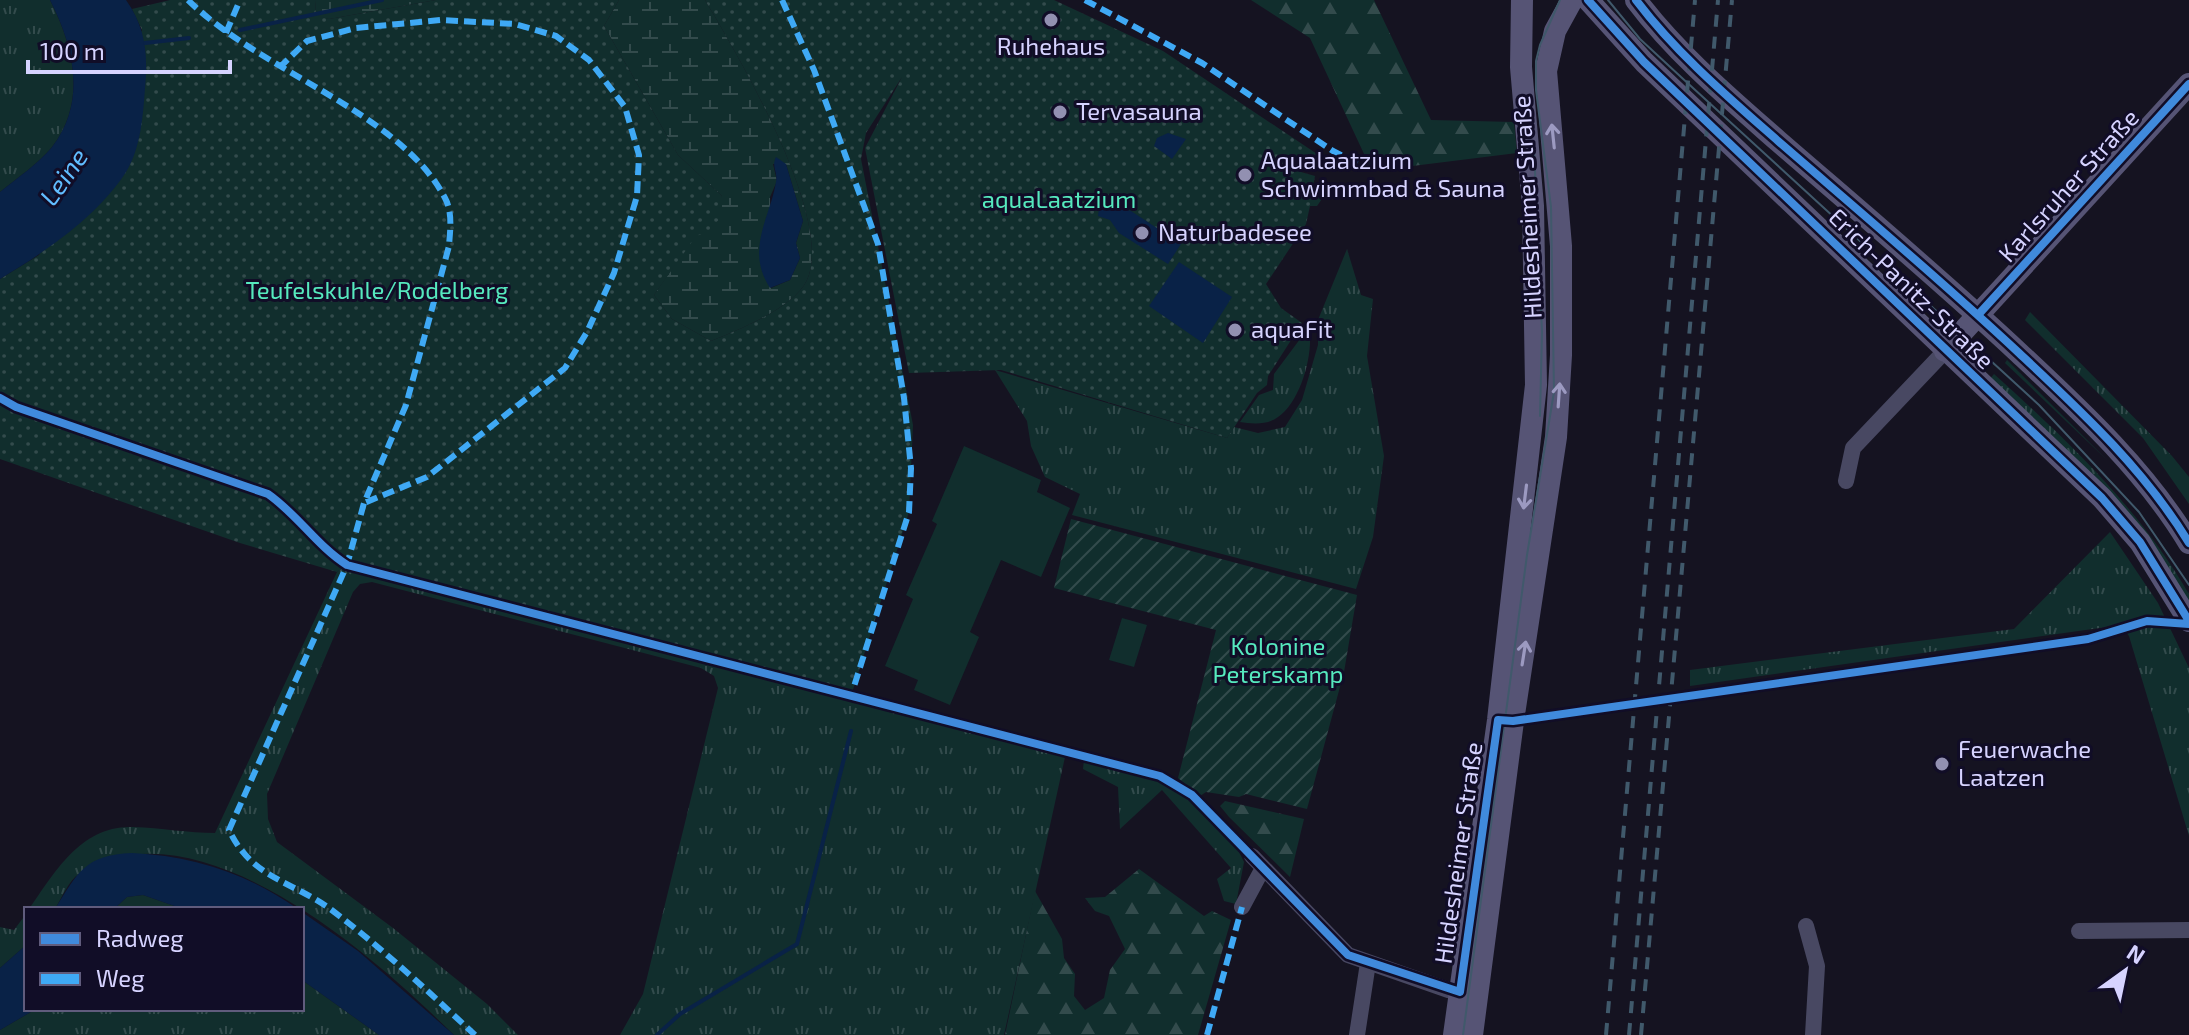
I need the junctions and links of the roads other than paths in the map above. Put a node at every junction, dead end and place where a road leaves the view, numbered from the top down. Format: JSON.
{"nodes":[{"id":1,"x":1522,"y":0,"type":"edge"},
{"id":2,"x":1572,"y":0,"type":"edge"},
{"id":3,"x":1588,"y":0,"type":"edge"},
{"id":4,"x":1636,"y":0,"type":"edge"},
{"id":5,"x":2189,"y":84,"type":"edge"},
{"id":6,"x":1978,"y":315,"type":"junction"},
{"id":7,"x":1945,"y":351,"type":"junction"},
{"id":8,"x":1846,"y":481,"type":"dead end"},
{"id":9,"x":2189,"y":543,"type":"edge"},
{"id":10,"x":2189,"y":621,"type":"edge"},
{"id":11,"x":1242,"y":907,"type":"dead end"},
{"id":12,"x":1806,"y":926,"type":"dead end"},
{"id":13,"x":2189,"y":930,"type":"edge"},
{"id":14,"x":2079,"y":931,"type":"dead end"},
{"id":15,"x":1368,"y":963,"type":"junction"},
{"id":16,"x":1469,"y":993,"type":"junction"},
{"id":17,"x":1357,"y":1035,"type":"edge"},
{"id":18,"x":1454,"y":1035,"type":"edge"},
{"id":19,"x":1472,"y":1035,"type":"edge"},
{"id":20,"x":1813,"y":1035,"type":"edge"}],
"edges":[{"from":1,"to":16,"type":"street","name":"Hildesheimer Straße","one_way":true},
{"from":16,"to":2,"type":"street","name":"Hildesheimer Straße","one_way":true},
{"from":3,"to":7,"type":"street","name":"Erich-Panitz-Straße"},
{"from":4,"to":6,"type":"street","name":"Erich-Panitz-Straße"},
{"from":5,"to":6,"type":"street","name":"Karlsruher Straße"},
{"from":6,"to":7,"type":"street","name":"Karlsruher Straße"},
{"from":6,"to":9,"type":"street","name":"Erich-Panitz-Straße"},
{"from":7,"to":8,"type":"street"},
{"from":7,"to":10,"type":"street","name":"Erich-Panitz-Straße"},
{"from":11,"to":15,"type":"street"},
{"from":12,"to":20,"type":"street"},
{"from":13,"to":14,"type":"street"},
{"from":15,"to":16,"type":"street"},
{"from":15,"to":17,"type":"street"},
{"from":16,"to":18,"type":"street","name":"Hildesheimer Straße"},
{"from":16,"to":19,"type":"street","name":"Hildesheimer Straße"}]}
